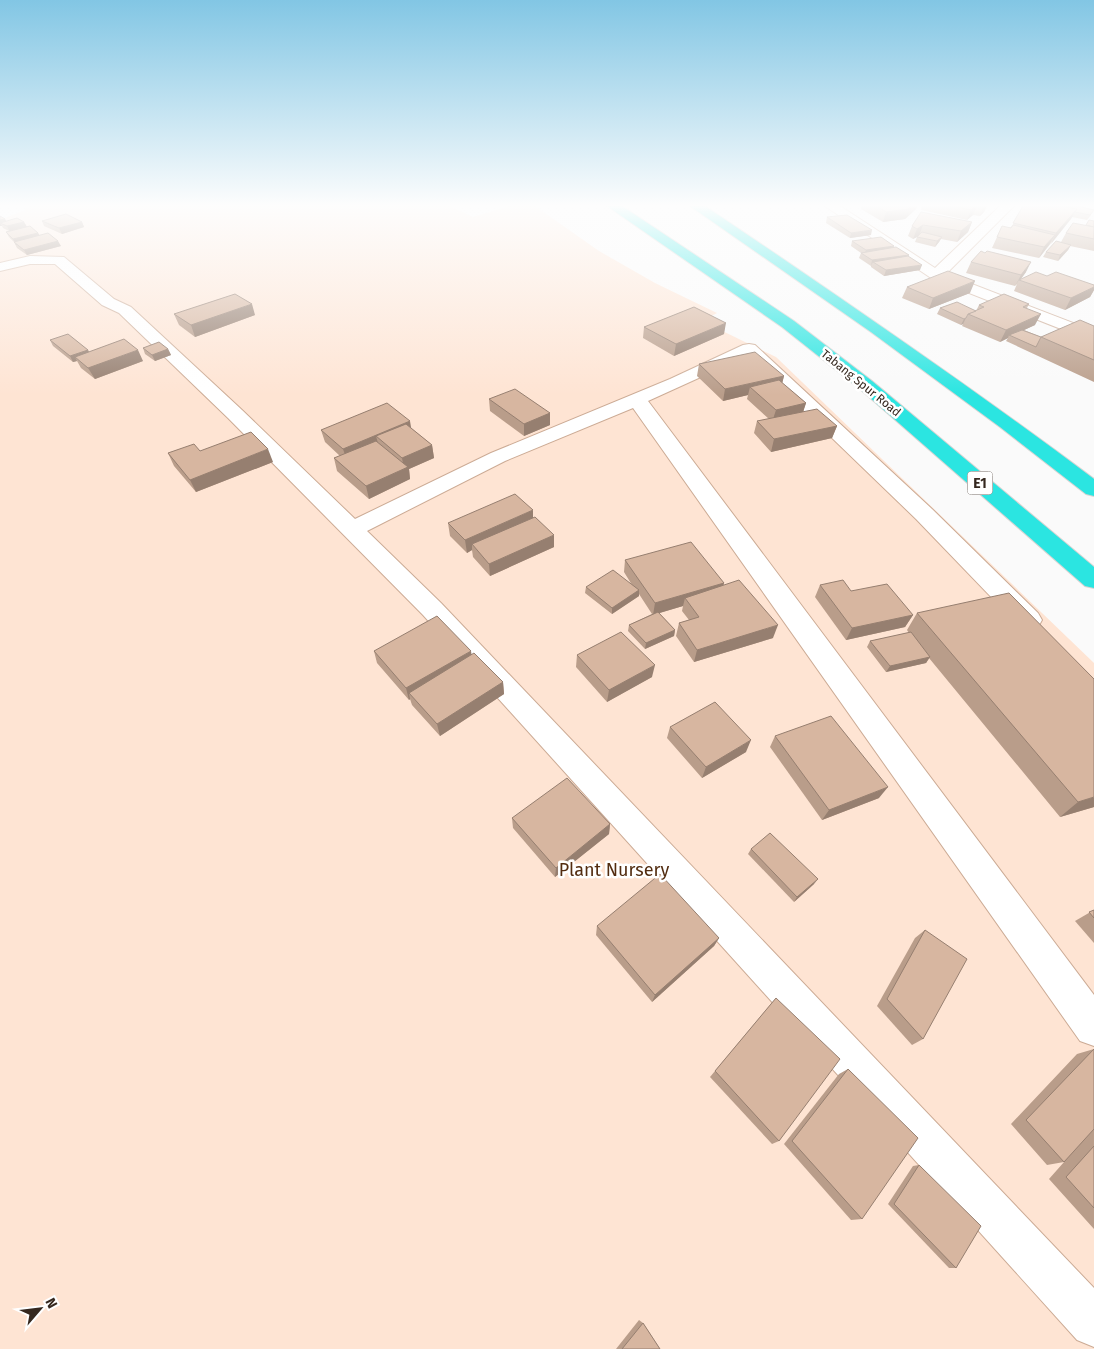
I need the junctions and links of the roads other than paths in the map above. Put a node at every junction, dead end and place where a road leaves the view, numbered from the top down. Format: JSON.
{"nodes":[{"id":1,"x":72,"y":269,"type":"edge"},
{"id":2,"x":707,"y":269,"type":"edge"},
{"id":3,"x":789,"y":269,"type":"edge"},
{"id":4,"x":927,"y":269,"type":"edge"},
{"id":5,"x":942,"y":269,"type":"edge"},
{"id":6,"x":936,"y":275,"type":"junction"},
{"id":7,"x":1094,"y":325,"type":"edge"},
{"id":8,"x":1078,"y":331,"type":"junction"},
{"id":9,"x":1094,"y":337,"type":"edge"},
{"id":10,"x":636,"y":398,"type":"junction"},
{"id":11,"x":1094,"y":489,"type":"edge"},
{"id":12,"x":352,"y":530,"type":"junction"},
{"id":13,"x":1094,"y":580,"type":"edge"},
{"id":14,"x":1044,"y":636,"type":"edge"},
{"id":15,"x":1094,"y":1027,"type":"edge"},
{"id":16,"x":1094,"y":1323,"type":"edge"}],
"edges":[{"from":1,"to":12,"type":"street"},
{"from":2,"to":13,"type":"highway","name":"Tabang Spur Road","number":"E1"},
{"from":3,"to":11,"type":"highway"},
{"from":4,"to":6,"type":"street"},
{"from":5,"to":6,"type":"street"},
{"from":6,"to":8,"type":"street"},
{"from":7,"to":8,"type":"street"},
{"from":8,"to":9,"type":"street"},
{"from":10,"to":12,"type":"street"},
{"from":10,"to":14,"type":"street"},
{"from":10,"to":15,"type":"street"},
{"from":12,"to":16,"type":"street"}]}
